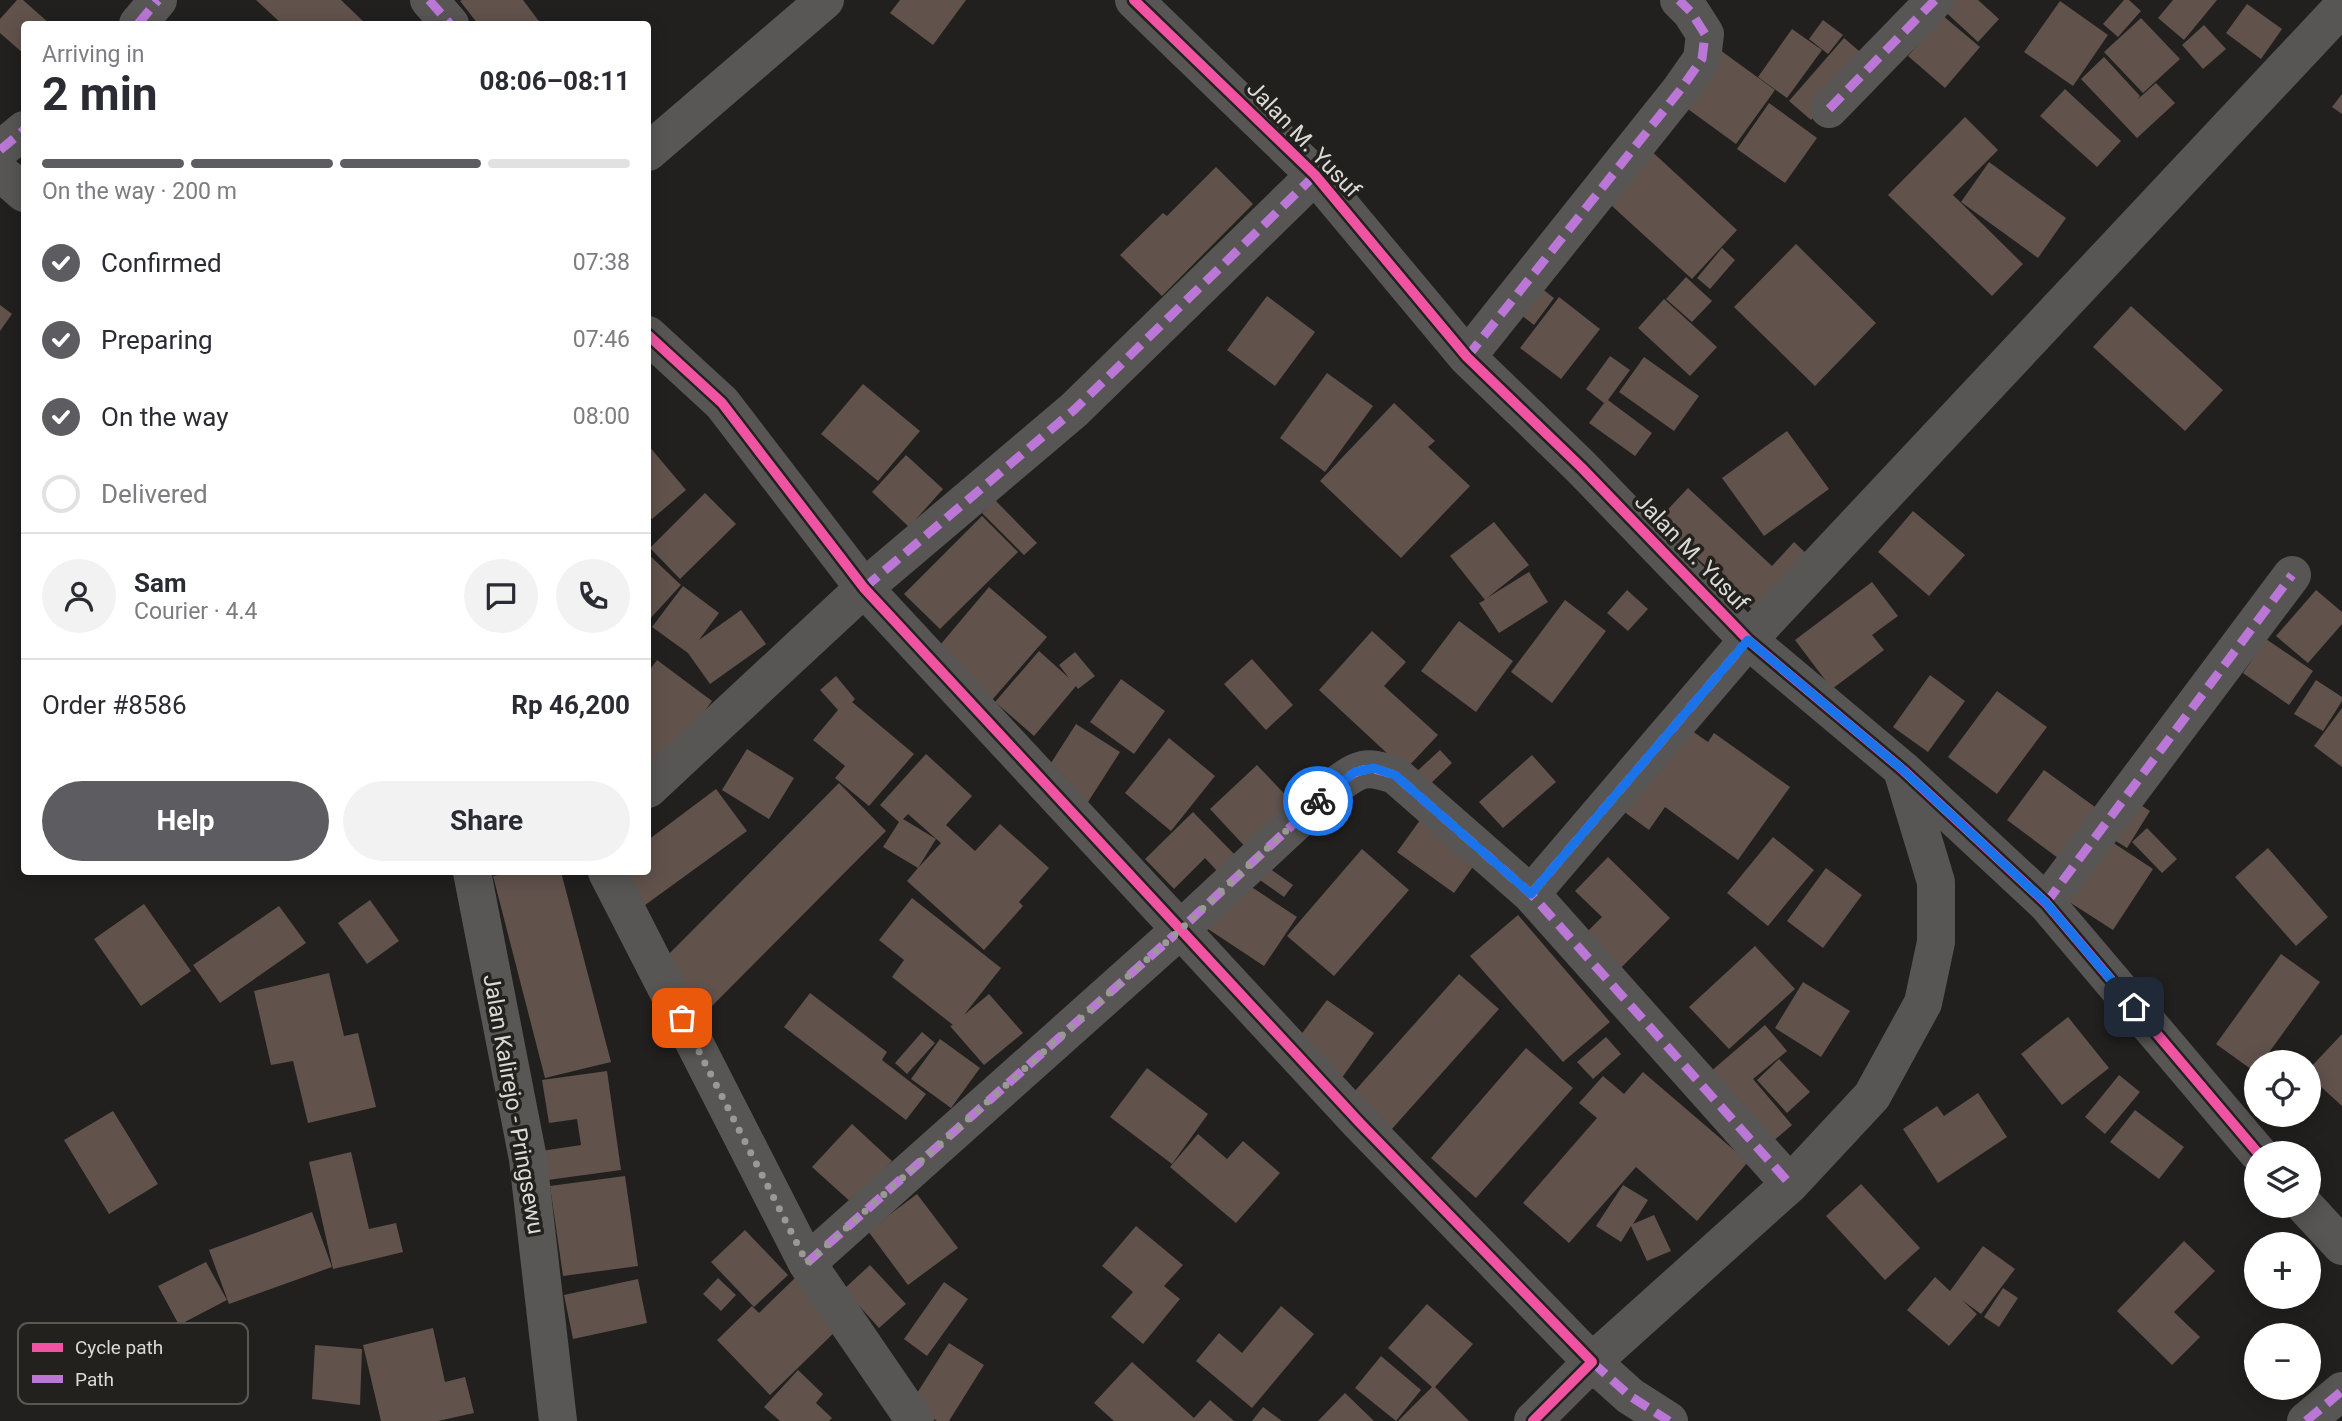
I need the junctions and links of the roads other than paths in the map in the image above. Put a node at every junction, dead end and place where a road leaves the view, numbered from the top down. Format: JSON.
{"nodes":[{"id":1,"x":158,"y":0,"type":"edge"},
{"id":2,"x":429,"y":0,"type":"edge"},
{"id":3,"x":825,"y":0,"type":"edge"},
{"id":4,"x":1134,"y":0,"type":"edge"},
{"id":5,"x":1679,"y":0,"type":"edge"},
{"id":6,"x":1935,"y":0,"type":"edge"},
{"id":7,"x":2342,"y":7,"type":"edge"},
{"id":8,"x":140,"y":21,"type":"edge"},
{"id":9,"x":447,"y":21,"type":"edge"},
{"id":10,"x":1829,"y":109,"type":"dead end"},
{"id":11,"x":21,"y":132,"type":"edge"},
{"id":12,"x":651,"y":149,"type":"edge"},
{"id":13,"x":0,"y":150,"type":"edge"},
{"id":14,"x":0,"y":172,"type":"edge"},
{"id":15,"x":1315,"y":175,"type":"junction"},
{"id":16,"x":21,"y":190,"type":"edge"},
{"id":17,"x":651,"y":338,"type":"edge"},
{"id":18,"x":1467,"y":357,"type":"junction"},
{"id":19,"x":2292,"y":575,"type":"dead end"},
{"id":20,"x":864,"y":588,"type":"junction"},
{"id":21,"x":1748,"y":640,"type":"junction"},
{"id":22,"x":1903,"y":770,"type":"junction"},
{"id":23,"x":651,"y":786,"type":"edge"},
{"id":24,"x":473,"y":875,"type":"edge"},
{"id":25,"x":609,"y":875,"type":"edge"},
{"id":26,"x":1531,"y":894,"type":"junction"},
{"id":27,"x":2046,"y":903,"type":"junction"},
{"id":28,"x":1181,"y":929,"type":"junction"},
{"id":29,"x":2248,"y":1141,"type":"edge"},
{"id":30,"x":1790,"y":1184,"type":"junction"},
{"id":31,"x":2316,"y":1218,"type":"edge"},
{"id":32,"x":2342,"y":1246,"type":"edge"},
{"id":33,"x":807,"y":1263,"type":"junction"},
{"id":34,"x":1592,"y":1362,"type":"junction"},
{"id":35,"x":2342,"y":1391,"type":"edge"},
{"id":36,"x":558,"y":1421,"type":"edge"},
{"id":37,"x":915,"y":1421,"type":"edge"},
{"id":38,"x":1533,"y":1421,"type":"edge"},
{"id":39,"x":1670,"y":1421,"type":"edge"},
{"id":40,"x":2306,"y":1421,"type":"edge"}],
"edges":[{"from":1,"to":8,"type":"street"},
{"from":2,"to":9,"type":"street"},
{"from":3,"to":12,"type":"main road"},
{"from":4,"to":15,"type":"street","name":"Jalan M. Yusuf"},
{"from":5,"to":18,"type":"street"},
{"from":6,"to":10,"type":"street"},
{"from":7,"to":21,"type":"street"},
{"from":11,"to":13,"type":"street"},
{"from":14,"to":16,"type":"street"},
{"from":15,"to":18,"type":"street","name":"Jalan M. Yusuf"},
{"from":15,"to":20,"type":"street"},
{"from":17,"to":20,"type":"street"},
{"from":18,"to":21,"type":"street","name":"Jalan M. Yusuf"},
{"from":19,"to":27,"type":"street"},
{"from":20,"to":23,"type":"street"},
{"from":20,"to":28,"type":"street"},
{"from":21,"to":22,"type":"street","name":"Jalan M. Yusuf"},
{"from":21,"to":26,"type":"street"},
{"from":22,"to":27,"type":"street","name":"Jalan M. Yusuf"},
{"from":22,"to":30,"type":"street"},
{"from":24,"to":36,"type":"main road","name":"Jalan Kalirejo - Pringsewu"},
{"from":25,"to":33,"type":"street"},
{"from":26,"to":28,"type":"street"},
{"from":26,"to":30,"type":"street"},
{"from":27,"to":29,"type":"street","name":"Jalan M. Yusuf"},
{"from":28,"to":33,"type":"street"},
{"from":28,"to":34,"type":"street"},
{"from":30,"to":34,"type":"street"},
{"from":31,"to":32,"type":"street"},
{"from":33,"to":37,"type":"street"},
{"from":34,"to":38,"type":"street"},
{"from":34,"to":39,"type":"street"},
{"from":35,"to":40,"type":"street"}]}
